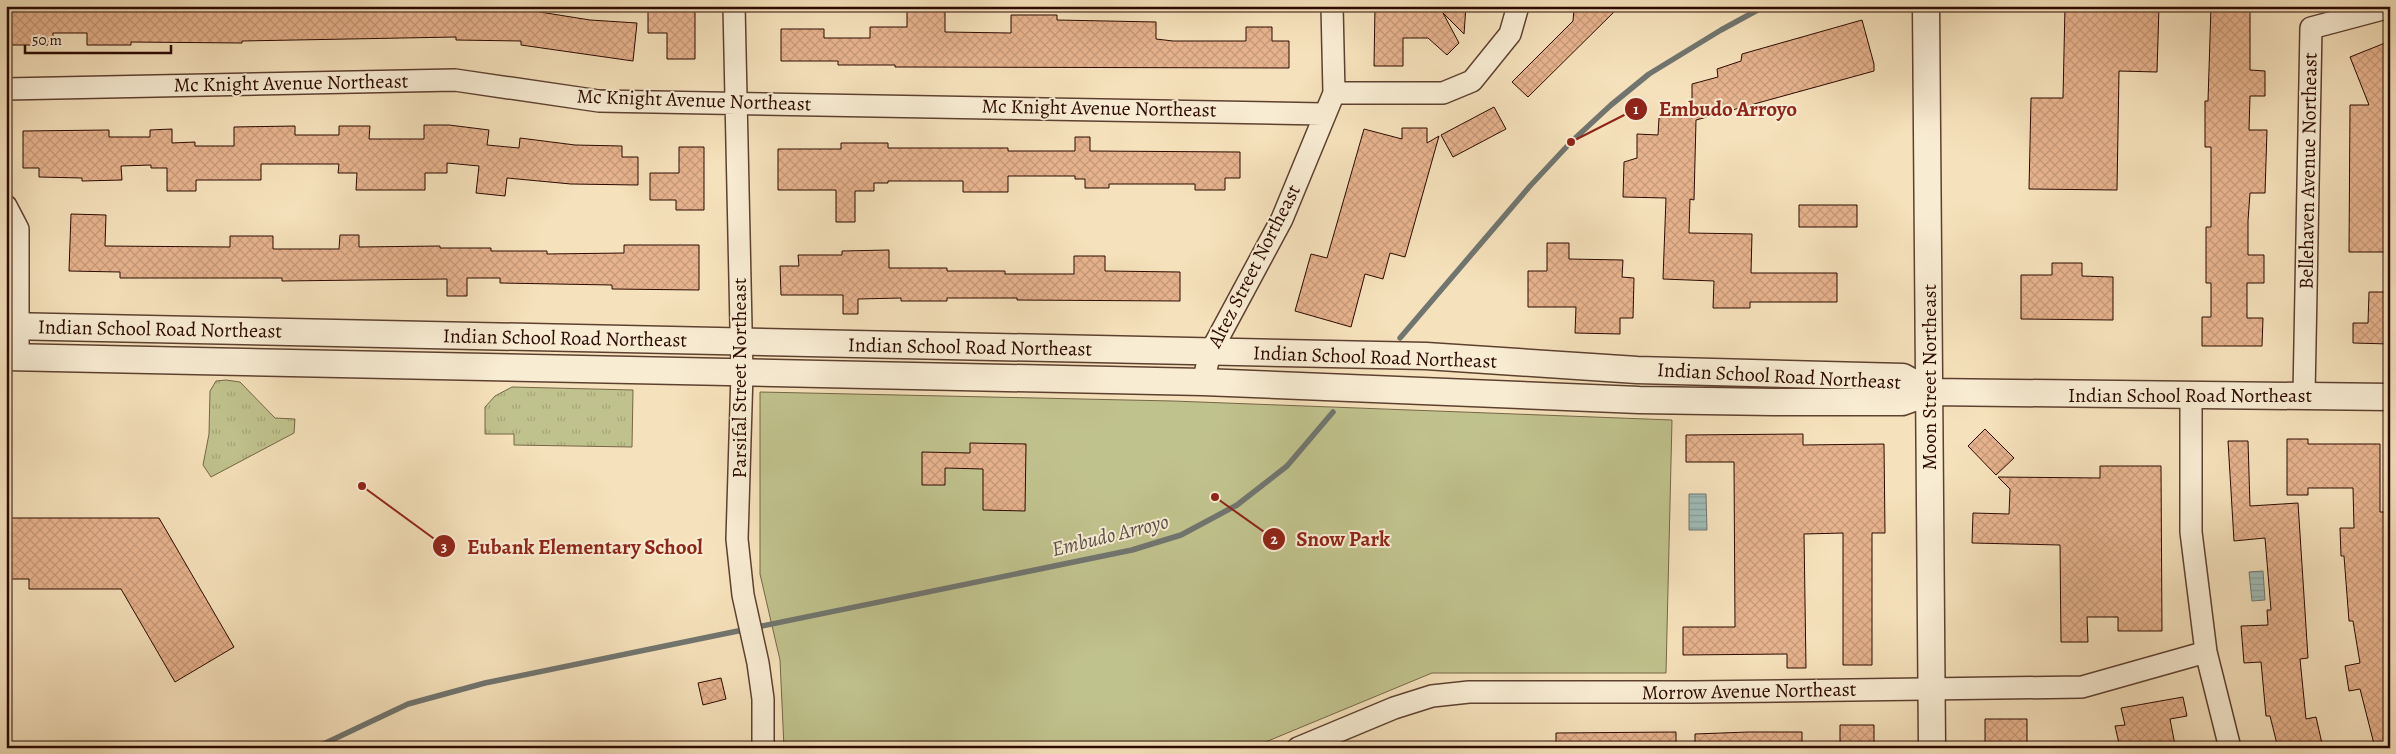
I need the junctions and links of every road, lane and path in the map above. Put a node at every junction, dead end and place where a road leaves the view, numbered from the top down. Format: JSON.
{"nodes":[{"id":1,"x":734,"y":6,"type":"edge"},
{"id":2,"x":1332,"y":6,"type":"edge"},
{"id":3,"x":1518,"y":6,"type":"edge"},
{"id":4,"x":1926,"y":6,"type":"edge"},
{"id":5,"x":2390,"y":7,"type":"edge"},
{"id":6,"x":6,"y":89,"type":"edge"},
{"id":7,"x":1334,"y":92,"type":"junction"},
{"id":8,"x":736,"y":102,"type":"junction"},
{"id":9,"x":1323,"y":114,"type":"junction"},
{"id":10,"x":6,"y":206,"type":"edge"},
{"id":11,"x":12,"y":326,"type":"edge"},
{"id":12,"x":741,"y":342,"type":"junction"},
{"id":13,"x":1210,"y":353,"type":"junction"},
{"id":14,"x":12,"y":357,"type":"edge"},
{"id":15,"x":742,"y":373,"type":"junction"},
{"id":16,"x":1202,"y":382,"type":"junction"},
{"id":17,"x":1930,"y":392,"type":"junction"},
{"id":18,"x":2191,"y":395,"type":"junction"},
{"id":19,"x":2304,"y":395,"type":"junction"},
{"id":20,"x":2390,"y":397,"type":"edge"},
{"id":21,"x":2206,"y":652,"type":"junction"},
{"id":22,"x":1930,"y":688,"type":"junction"},
{"id":23,"x":763,"y":748,"type":"edge"},
{"id":24,"x":1298,"y":748,"type":"edge"},
{"id":25,"x":1932,"y":748,"type":"edge"},
{"id":26,"x":2230,"y":748,"type":"edge"}],
"edges":[{"from":1,"to":8,"type":"street","name":"Parsifal Street Northeast"},
{"from":2,"to":7,"type":"street","name":"Altez Street Northeast"},
{"from":3,"to":7,"type":"street"},
{"from":4,"to":17,"type":"street","name":"Moon Street Northeast"},
{"from":5,"to":19,"type":"street","name":"Bellehaven Avenue Northeast"},
{"from":6,"to":8,"type":"street","name":"Mc Knight Avenue Northeast"},
{"from":7,"to":9,"type":"street","name":"Altez Street Northeast"},
{"from":8,"to":9,"type":"street","name":"Mc Knight Avenue Northeast"},
{"from":8,"to":12,"type":"street","name":"Parsifal Street Northeast"},
{"from":9,"to":13,"type":"street","name":"Altez Street Northeast"},
{"from":10,"to":11,"type":"street"},
{"from":11,"to":12,"type":"street","name":"Indian School Road Northeast"},
{"from":11,"to":14,"type":"street"},
{"from":12,"to":13,"type":"street","name":"Indian School Road Northeast"},
{"from":12,"to":15,"type":"street","name":"Parsifal Street Northeast"},
{"from":13,"to":16,"type":"street","name":"Altez Street Northeast"},
{"from":13,"to":17,"type":"street","name":"Indian School Road Northeast"},
{"from":14,"to":15,"type":"street","name":"Indian School Road Northeast"},
{"from":15,"to":16,"type":"street","name":"Indian School Road Northeast"},
{"from":15,"to":23,"type":"street","name":"Parsifal Street Northeast"},
{"from":16,"to":17,"type":"street","name":"Indian School Road Northeast"},
{"from":17,"to":18,"type":"street","name":"Indian School Road Northeast"},
{"from":17,"to":22,"type":"street","name":"Moon Street Northeast"},
{"from":18,"to":19,"type":"street","name":"Indian School Road Northeast"},
{"from":18,"to":21,"type":"street"},
{"from":19,"to":20,"type":"street","name":"Indian School Road Northeast"},
{"from":21,"to":22,"type":"street","name":"Morrow Avenue Northeast"},
{"from":21,"to":26,"type":"street"},
{"from":22,"to":24,"type":"street","name":"Morrow Avenue Northeast"},
{"from":22,"to":25,"type":"street","name":"Moon Street Northeast"}]}
